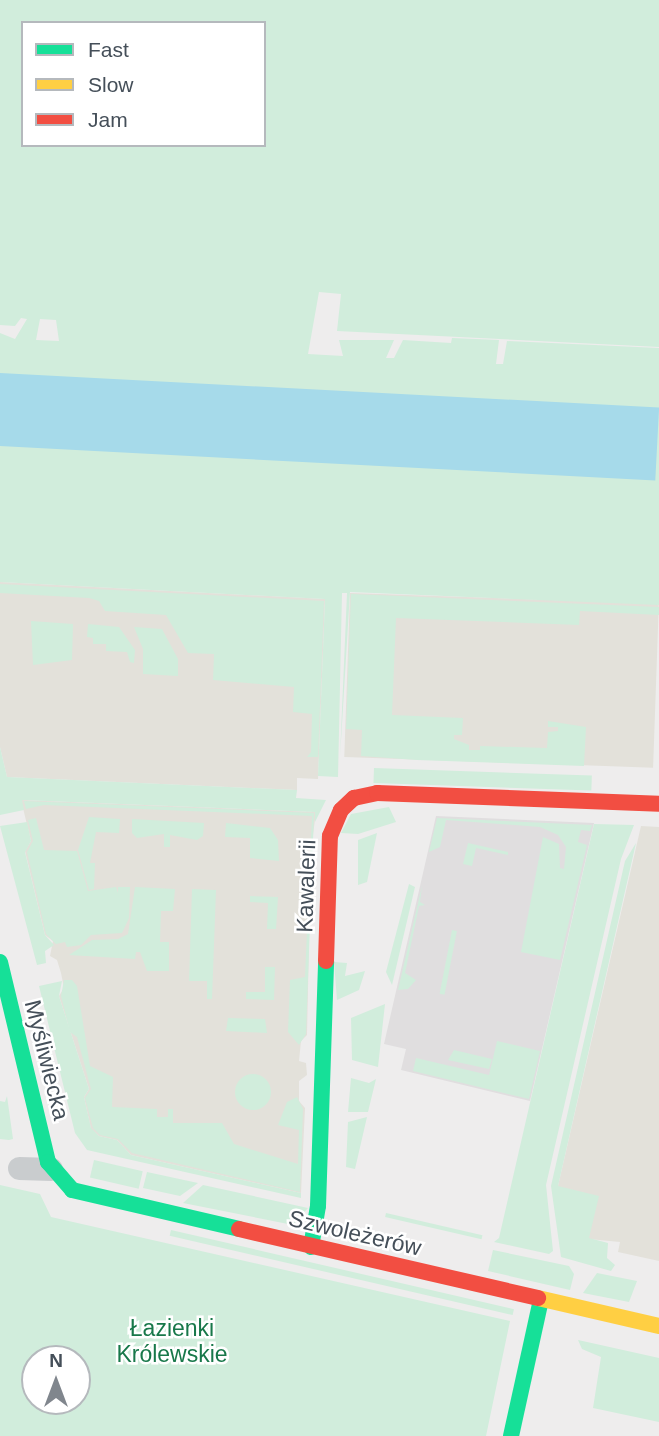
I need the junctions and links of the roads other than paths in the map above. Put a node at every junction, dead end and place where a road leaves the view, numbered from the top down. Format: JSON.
{"nodes":[{"id":1,"x":659,"y":804,"type":"edge"},
{"id":2,"x":0,"y":962,"type":"edge"},
{"id":3,"x":19,"y":1168,"type":"dead end"},
{"id":4,"x":51,"y":1169,"type":"junction"},
{"id":5,"x":311,"y":1247,"type":"junction"},
{"id":6,"x":541,"y":1299,"type":"junction"},
{"id":7,"x":659,"y":1326,"type":"edge"},
{"id":8,"x":511,"y":1436,"type":"edge"}],
"edges":[{"from":1,"to":5,"type":"street","name":"Kawalerii"},
{"from":2,"to":4,"type":"street","name":"Myśliwiecka"},
{"from":3,"to":4,"type":"street"},
{"from":4,"to":5,"type":"street","name":"Szwoleżerów"},
{"from":5,"to":6,"type":"street","name":"Szwoleżerów"},
{"from":6,"to":7,"type":"street","name":"Szwoleżerów"},
{"from":6,"to":8,"type":"street"}]}
